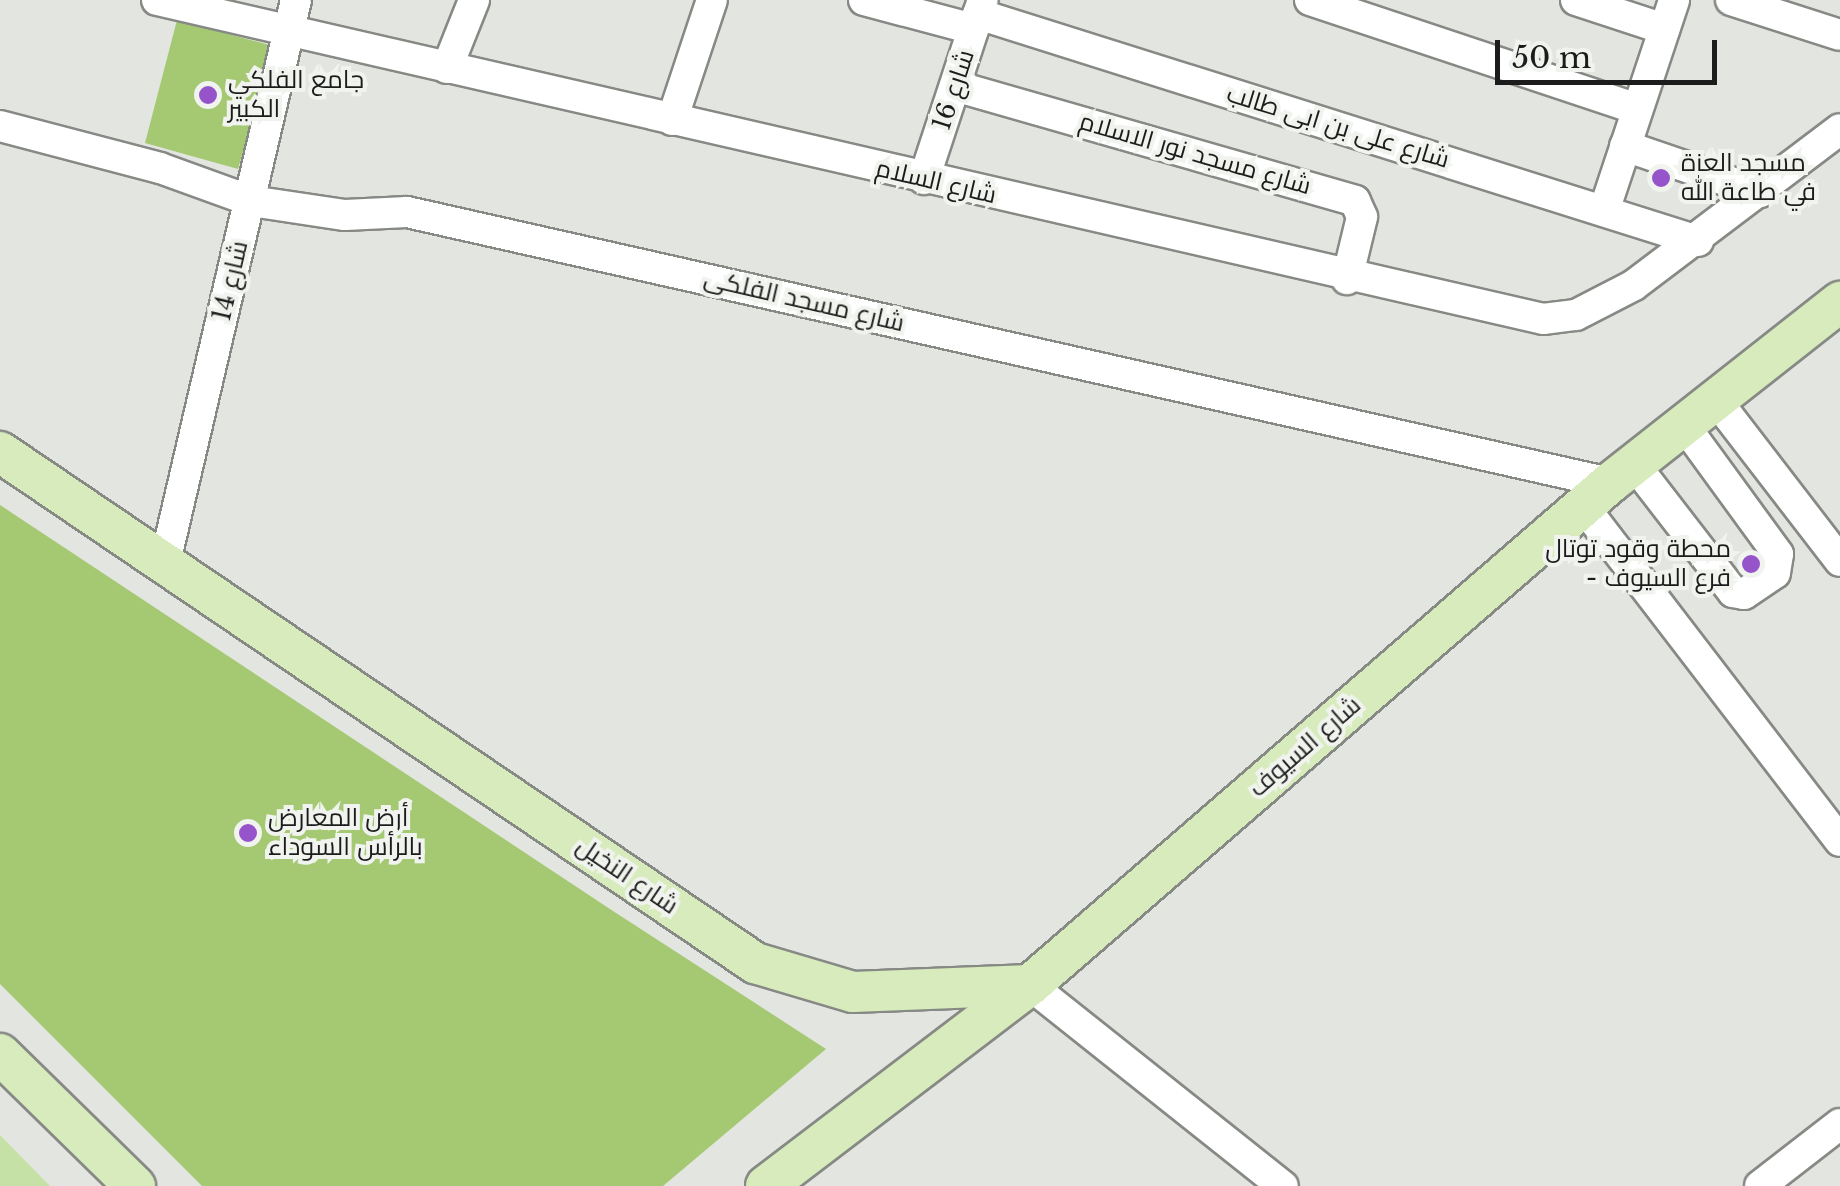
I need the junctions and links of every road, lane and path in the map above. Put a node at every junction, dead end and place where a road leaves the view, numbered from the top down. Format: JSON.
{"nodes":[{"id":1,"x":157,"y":0,"type":"edge"},
{"id":2,"x":296,"y":0,"type":"edge"},
{"id":3,"x":474,"y":0,"type":"edge"},
{"id":4,"x":712,"y":0,"type":"edge"},
{"id":5,"x":864,"y":0,"type":"edge"},
{"id":6,"x":1310,"y":0,"type":"edge"},
{"id":7,"x":1576,"y":0,"type":"edge"},
{"id":8,"x":1731,"y":0,"type":"edge"},
{"id":9,"x":978,"y":14,"type":"edge"},
{"id":10,"x":1669,"y":14,"type":"edge"},
{"id":11,"x":287,"y":31,"type":"junction"},
{"id":12,"x":1840,"y":35,"type":"edge"},
{"id":13,"x":447,"y":68,"type":"junction"},
{"id":14,"x":955,"y":86,"type":"junction"},
{"id":15,"x":1637,"y":109,"type":"junction"},
{"id":16,"x":672,"y":120,"type":"junction"},
{"id":17,"x":0,"y":126,"type":"edge"},
{"id":18,"x":1840,"y":129,"type":"edge"},
{"id":19,"x":1625,"y":146,"type":"junction"},
{"id":20,"x":924,"y":179,"type":"junction"},
{"id":21,"x":1760,"y":192,"type":"junction"},
{"id":22,"x":251,"y":200,"type":"junction"},
{"id":23,"x":1604,"y":211,"type":"junction"},
{"id":24,"x":1698,"y":241,"type":"junction"},
{"id":25,"x":1347,"y":279,"type":"junction"},
{"id":26,"x":1840,"y":302,"type":"edge"},
{"id":27,"x":1716,"y":400,"type":"junction"},
{"id":28,"x":1684,"y":424,"type":"junction"},
{"id":29,"x":0,"y":452,"type":"edge"},
{"id":30,"x":1609,"y":484,"type":"junction"},
{"id":31,"x":1840,"y":561,"type":"edge"},
{"id":32,"x":164,"y":562,"type":"junction"},
{"id":33,"x":1840,"y":841,"type":"edge"},
{"id":34,"x":1030,"y":985,"type":"junction"},
{"id":35,"x":0,"y":1054,"type":"edge"},
{"id":36,"x":1840,"y":1124,"type":"edge"},
{"id":37,"x":134,"y":1186,"type":"edge"},
{"id":38,"x":766,"y":1186,"type":"edge"},
{"id":39,"x":1283,"y":1186,"type":"edge"},
{"id":40,"x":1760,"y":1186,"type":"edge"}],
"edges":[{"from":1,"to":11,"type":"street","name":"شارع السلام"},
{"from":2,"to":11,"type":"street","name":"شارع 14"},
{"from":3,"to":13,"type":"street"},
{"from":4,"to":16,"type":"street"},
{"from":5,"to":9,"type":"street","name":"شارع على بن ابى طالب"},
{"from":6,"to":15,"type":"street"},
{"from":7,"to":10,"type":"street"},
{"from":8,"to":12,"type":"street"},
{"from":9,"to":14,"type":"street","name":"شارع 16"},
{"from":9,"to":23,"type":"street","name":"شارع على بن ابى طالب"},
{"from":10,"to":15,"type":"street"},
{"from":11,"to":13,"type":"street","name":"شارع السلام"},
{"from":11,"to":22,"type":"street","name":"شارع 14"},
{"from":13,"to":16,"type":"street","name":"شارع السلام"},
{"from":14,"to":20,"type":"street","name":"شارع 16"},
{"from":14,"to":25,"type":"street","name":"شارع مسجد نور الاسلام"},
{"from":15,"to":19,"type":"street"},
{"from":16,"to":20,"type":"street","name":"شارع السلام"},
{"from":17,"to":22,"type":"street","name":"شارع مسجد الفلكى"},
{"from":18,"to":21,"type":"street","name":"شارع السلام"},
{"from":19,"to":21,"type":"street"},
{"from":19,"to":23,"type":"street"},
{"from":20,"to":25,"type":"street","name":"شارع السلام"},
{"from":21,"to":24,"type":"street","name":"شارع السلام"},
{"from":22,"to":30,"type":"street","name":"شارع مسجد الفلكى"},
{"from":22,"to":32,"type":"street","name":"شارع 14"},
{"from":23,"to":24,"type":"street","name":"شارع على بن ابى طالب"},
{"from":24,"to":25,"type":"street","name":"شارع السلام"},
{"from":26,"to":27,"type":"main road","name":"شارع السيوف"},
{"from":27,"to":28,"type":"main road","name":"شارع السيوف"},
{"from":27,"to":31,"type":"street"},
{"from":28,"to":30,"type":"main road","name":"شارع السيوف"},
{"from":28,"to":30,"type":"street"},
{"from":29,"to":32,"type":"main road","name":"شارع النخيل"},
{"from":30,"to":33,"type":"street"},
{"from":30,"to":34,"type":"main road","name":"شارع السيوف"},
{"from":32,"to":34,"type":"main road","name":"شارع النخيل"},
{"from":34,"to":38,"type":"main road","name":"شارع السيوف"},
{"from":34,"to":39,"type":"street"},
{"from":35,"to":37,"type":"main road"},
{"from":36,"to":40,"type":"street"}]}
